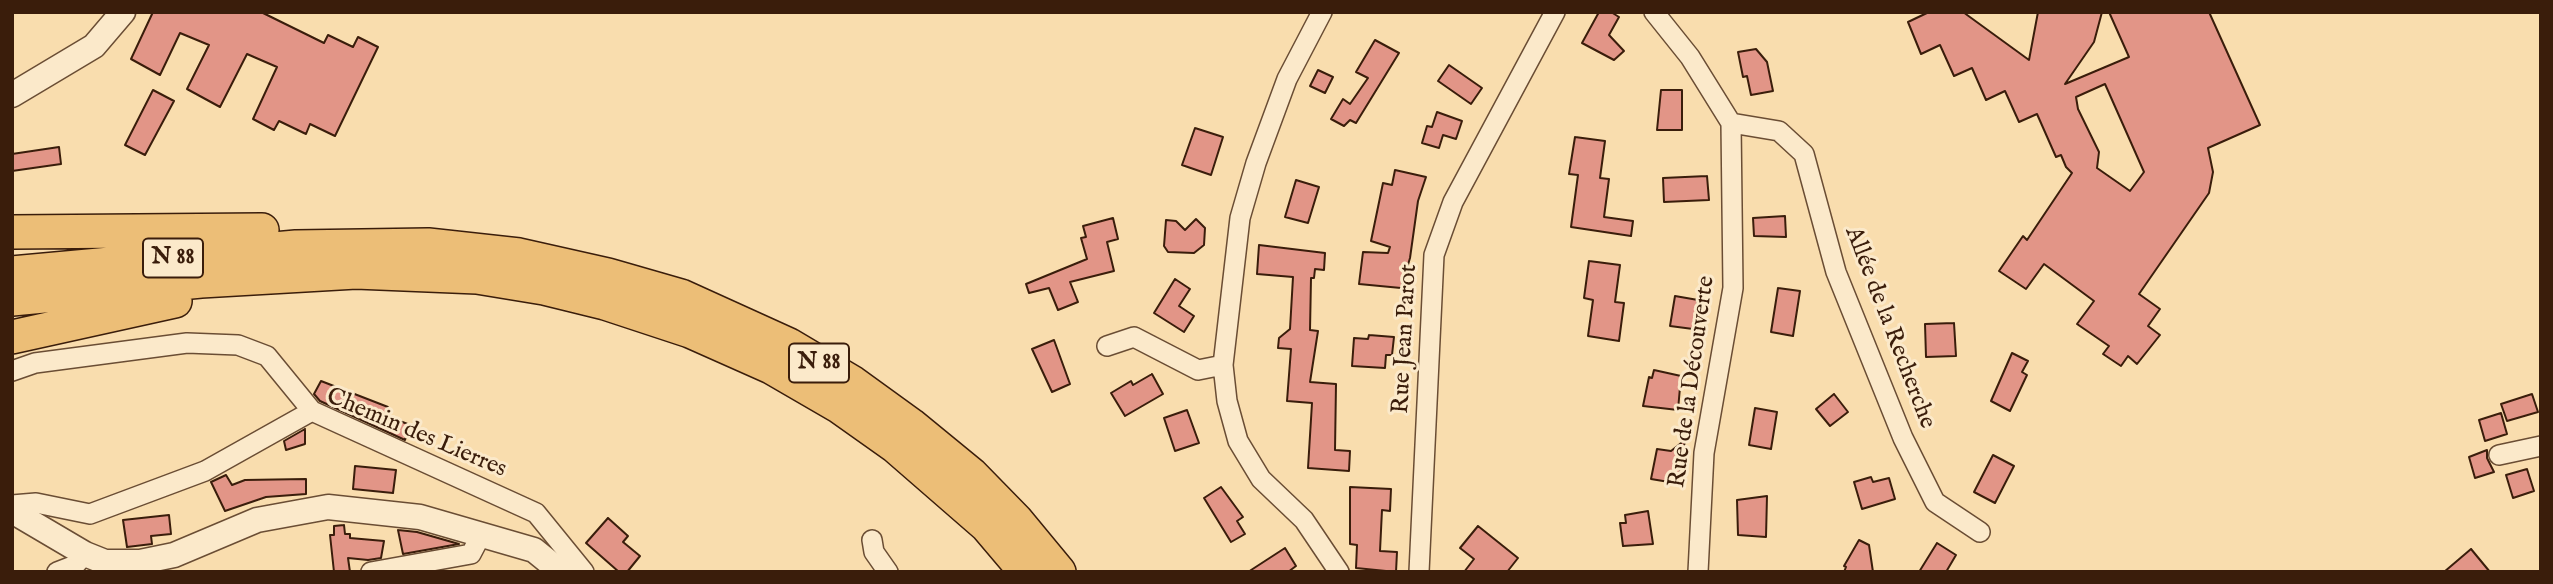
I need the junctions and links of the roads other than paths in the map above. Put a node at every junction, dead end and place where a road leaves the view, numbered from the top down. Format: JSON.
{"nodes":[{"id":1,"x":123,"y":12,"type":"edge"},
{"id":2,"x":1322,"y":12,"type":"edge"},
{"id":3,"x":1555,"y":12,"type":"edge"},
{"id":4,"x":1654,"y":12,"type":"edge"},
{"id":5,"x":12,"y":95,"type":"edge"},
{"id":6,"x":1731,"y":123,"type":"junction"},
{"id":7,"x":12,"y":233,"type":"edge"},
{"id":8,"x":335,"y":245,"type":"junction"},
{"id":9,"x":12,"y":273,"type":"edge"},
{"id":10,"x":201,"y":281,"type":"junction"},
{"id":11,"x":12,"y":299,"type":"edge"},
{"id":12,"x":12,"y":337,"type":"edge"},
{"id":13,"x":1107,"y":346,"type":"dead end"},
{"id":14,"x":1223,"y":365,"type":"junction"},
{"id":15,"x":12,"y":371,"type":"edge"},
{"id":16,"x":312,"y":411,"type":"junction"},
{"id":17,"x":2541,"y":446,"type":"edge"},
{"id":18,"x":2499,"y":455,"type":"dead end"},
{"id":19,"x":12,"y":505,"type":"edge"},
{"id":20,"x":12,"y":512,"type":"edge"},
{"id":21,"x":1980,"y":532,"type":"dead end"},
{"id":22,"x":481,"y":535,"type":"junction"},
{"id":23,"x":872,"y":540,"type":"dead end"},
{"id":24,"x":85,"y":554,"type":"junction"},
{"id":25,"x":57,"y":572,"type":"edge"},
{"id":26,"x":371,"y":572,"type":"edge"},
{"id":27,"x":561,"y":572,"type":"edge"},
{"id":28,"x":584,"y":572,"type":"edge"},
{"id":29,"x":888,"y":572,"type":"edge"},
{"id":30,"x":1026,"y":572,"type":"edge"},
{"id":31,"x":1059,"y":572,"type":"edge"},
{"id":32,"x":1339,"y":572,"type":"edge"},
{"id":33,"x":1419,"y":572,"type":"edge"},
{"id":34,"x":1698,"y":572,"type":"edge"}],
"edges":[{"from":1,"to":5,"type":"street"},
{"from":2,"to":14,"type":"street"},
{"from":3,"to":33,"type":"street","name":"Rue Jean Parot"},
{"from":4,"to":6,"type":"street"},
{"from":6,"to":21,"type":"street","name":"Allée de la Recherche"},
{"from":6,"to":34,"type":"street","name":"Rue de la Découverte"},
{"from":7,"to":8,"type":"highway"},
{"from":8,"to":9,"type":"highway","number":"N 88"},
{"from":8,"to":31,"type":"highway","number":"N 88"},
{"from":10,"to":11,"type":"highway","number":"N 88"},
{"from":10,"to":12,"type":"highway"},
{"from":10,"to":30,"type":"highway","number":"N 88"},
{"from":13,"to":14,"type":"street"},
{"from":14,"to":32,"type":"street"},
{"from":15,"to":16,"type":"street"},
{"from":16,"to":19,"type":"street","name":"Chemin des Lierres"},
{"from":16,"to":28,"type":"street","name":"Chemin des Lierres"},
{"from":17,"to":18,"type":"street"},
{"from":20,"to":24,"type":"street"},
{"from":22,"to":24,"type":"street"},
{"from":22,"to":26,"type":"street"},
{"from":22,"to":27,"type":"street"},
{"from":23,"to":29,"type":"street"},
{"from":24,"to":25,"type":"street"}]}
